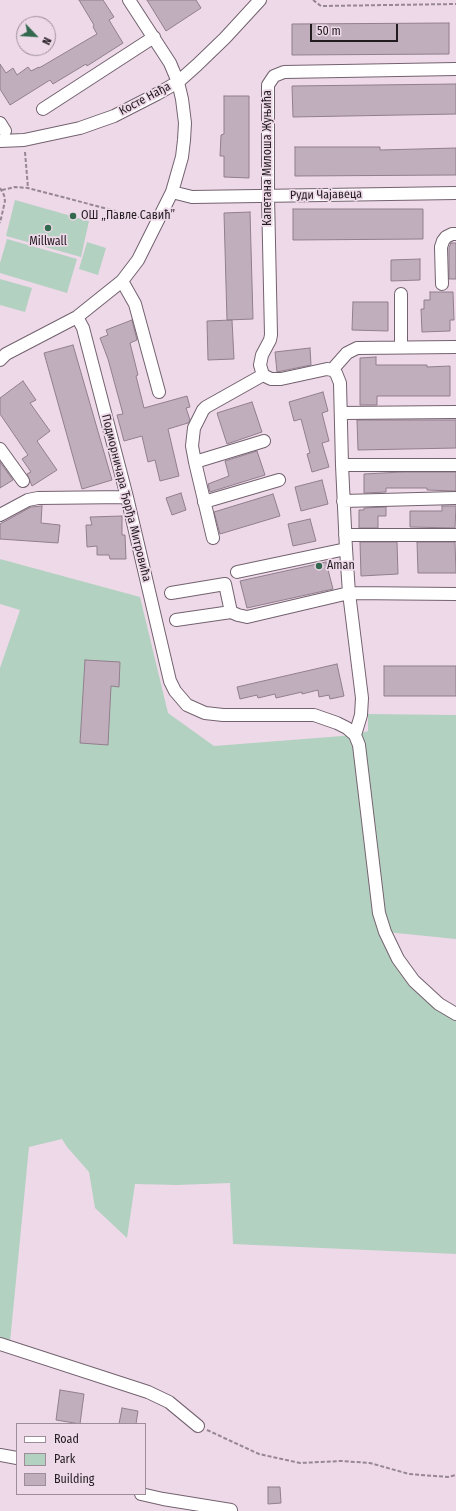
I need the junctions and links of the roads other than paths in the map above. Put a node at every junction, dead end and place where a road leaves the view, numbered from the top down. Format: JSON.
{"nodes":[{"id":1,"x":129,"y":0,"type":"edge"},
{"id":2,"x":260,"y":0,"type":"edge"},
{"id":3,"x":154,"y":37,"type":"junction"},
{"id":4,"x":456,"y":69,"type":"edge"},
{"id":5,"x":178,"y":82,"type":"junction"},
{"id":6,"x":43,"y":108,"type":"dead end"},
{"id":7,"x":2,"y":131,"type":"edge"},
{"id":8,"x":172,"y":192,"type":"junction"},
{"id":9,"x":456,"y":193,"type":"edge"},
{"id":10,"x":268,"y":196,"type":"junction"},
{"id":11,"x":456,"y":234,"type":"edge"},
{"id":12,"x":122,"y":281,"type":"junction"},
{"id":13,"x":442,"y":284,"type":"dead end"},
{"id":14,"x":401,"y":294,"type":"dead end"},
{"id":15,"x":77,"y":317,"type":"junction"},
{"id":16,"x":401,"y":346,"type":"junction"},
{"id":17,"x":456,"y":347,"type":"edge"},
{"id":18,"x":0,"y":360,"type":"edge"},
{"id":19,"x":332,"y":370,"type":"junction"},
{"id":20,"x":263,"y":375,"type":"junction"},
{"id":21,"x":159,"y":392,"type":"dead end"},
{"id":22,"x":456,"y":412,"type":"edge"},
{"id":23,"x":341,"y":413,"type":"junction"},
{"id":24,"x":264,"y":441,"type":"dead end"},
{"id":25,"x":0,"y":449,"type":"edge"},
{"id":26,"x":194,"y":462,"type":"junction"},
{"id":27,"x":342,"y":465,"type":"junction"},
{"id":28,"x":456,"y":465,"type":"edge"},
{"id":29,"x":279,"y":480,"type":"dead end"},
{"id":30,"x":23,"y":481,"type":"dead end"},
{"id":31,"x":127,"y":497,"type":"junction"},
{"id":32,"x":456,"y":498,"type":"edge"},
{"id":33,"x":343,"y":501,"type":"junction"},
{"id":34,"x":204,"y":502,"type":"junction"},
{"id":35,"x":0,"y":516,"type":"edge"},
{"id":36,"x":345,"y":535,"type":"junction"},
{"id":37,"x":456,"y":535,"type":"edge"},
{"id":38,"x":213,"y":538,"type":"dead end"},
{"id":39,"x":346,"y":549,"type":"junction"},
{"id":40,"x":237,"y":572,"type":"dead end"},
{"id":41,"x":171,"y":593,"type":"dead end"},
{"id":42,"x":349,"y":593,"type":"junction"},
{"id":43,"x":456,"y":594,"type":"edge"},
{"id":44,"x":231,"y":612,"type":"junction"},
{"id":45,"x":176,"y":620,"type":"dead end"},
{"id":46,"x":355,"y":735,"type":"junction"},
{"id":47,"x":456,"y":1014,"type":"edge"},
{"id":48,"x":0,"y":1344,"type":"edge"},
{"id":49,"x":198,"y":1426,"type":"road end"},
{"id":50,"x":0,"y":1455,"type":"edge"},
{"id":51,"x":16,"y":1458,"type":"edge"},
{"id":52,"x":145,"y":1495,"type":"edge"},
{"id":53,"x":231,"y":1510,"type":"dead end"}],
"edges":[{"from":1,"to":3,"type":"street"},
{"from":2,"to":5,"type":"street","name":"Косте Нађа"},
{"from":3,"to":5,"type":"street"},
{"from":3,"to":6,"type":"street"},
{"from":4,"to":10,"type":"street","name":"Капетана Милоша Жуњића"},
{"from":5,"to":7,"type":"street","name":"Косте Нађа"},
{"from":5,"to":8,"type":"street"},
{"from":8,"to":10,"type":"street","name":"Руди Чајавеца"},
{"from":8,"to":12,"type":"street"},
{"from":9,"to":10,"type":"street","name":"Руди Чајавеца"},
{"from":10,"to":20,"type":"street","name":"Капетана Милоша Жуњића"},
{"from":11,"to":13,"type":"street"},
{"from":12,"to":15,"type":"street"},
{"from":12,"to":21,"type":"street"},
{"from":14,"to":16,"type":"street"},
{"from":15,"to":18,"type":"street"},
{"from":15,"to":31,"type":"street","name":"Подморничара Ђорђа Митровића"},
{"from":16,"to":17,"type":"street"},
{"from":16,"to":19,"type":"street"},
{"from":19,"to":20,"type":"street"},
{"from":19,"to":23,"type":"street"},
{"from":20,"to":26,"type":"street"},
{"from":22,"to":23,"type":"street"},
{"from":23,"to":27,"type":"street"},
{"from":24,"to":26,"type":"street"},
{"from":25,"to":30,"type":"street"},
{"from":26,"to":34,"type":"street"},
{"from":27,"to":28,"type":"street"},
{"from":27,"to":33,"type":"street"},
{"from":29,"to":34,"type":"street"},
{"from":31,"to":35,"type":"street"},
{"from":31,"to":46,"type":"street","name":"Подморничара Ђорђа Митровића"},
{"from":32,"to":33,"type":"street"},
{"from":33,"to":36,"type":"street"},
{"from":34,"to":38,"type":"street"},
{"from":36,"to":37,"type":"street"},
{"from":36,"to":39,"type":"street"},
{"from":39,"to":40,"type":"street"},
{"from":39,"to":42,"type":"street"},
{"from":41,"to":44,"type":"street"},
{"from":42,"to":43,"type":"street"},
{"from":42,"to":44,"type":"street"},
{"from":42,"to":46,"type":"street"},
{"from":44,"to":45,"type":"street"},
{"from":46,"to":47,"type":"street"},
{"from":48,"to":49,"type":"street"},
{"from":50,"to":51,"type":"street"},
{"from":52,"to":53,"type":"street"}]}
